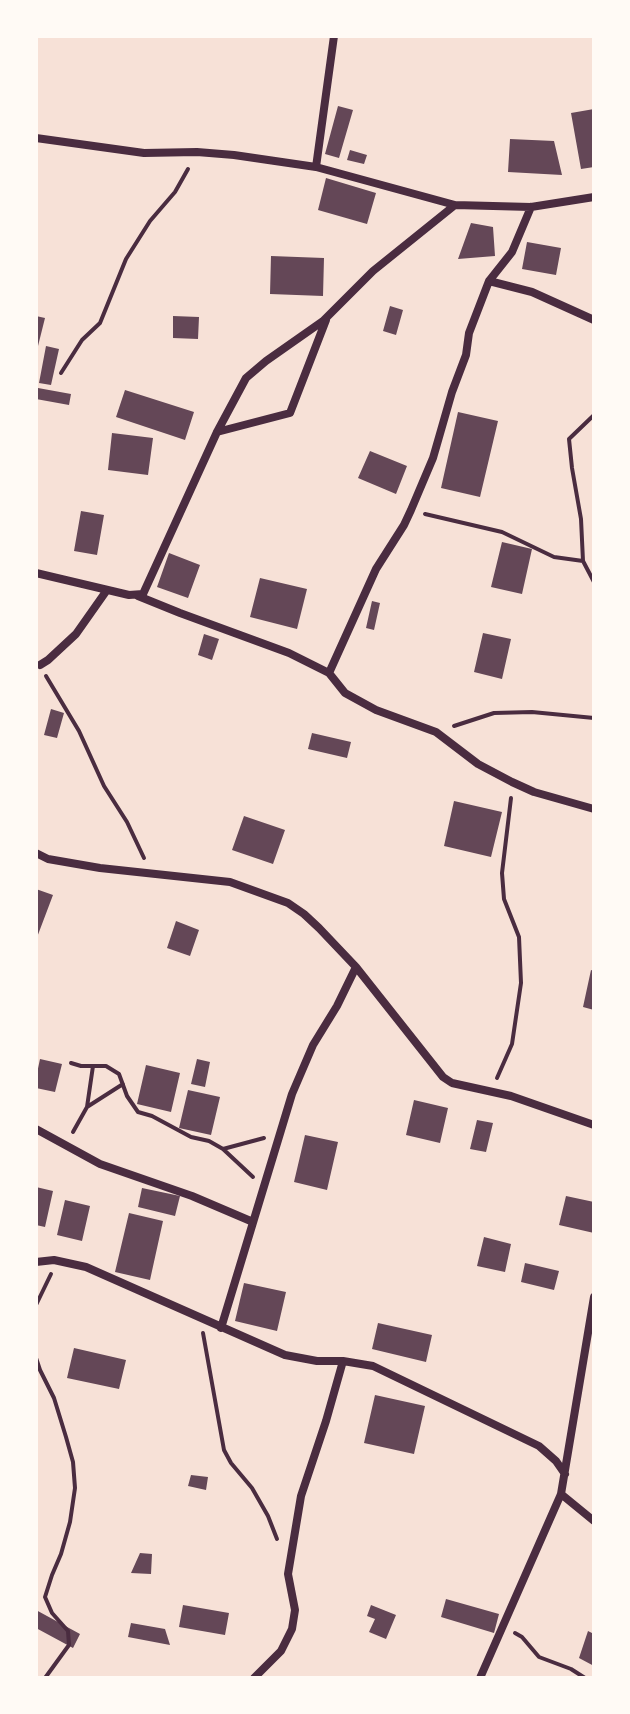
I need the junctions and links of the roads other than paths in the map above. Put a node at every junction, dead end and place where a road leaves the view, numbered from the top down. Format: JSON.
{"nodes":[{"id":1,"x":334,"y":36,"type":"edge"},
{"id":2,"x":36,"y":138,"type":"edge"},
{"id":3,"x":316,"y":167,"type":"junction"},
{"id":4,"x":594,"y":197,"type":"edge"},
{"id":5,"x":455,"y":205,"type":"junction"},
{"id":6,"x":531,"y":207,"type":"junction"},
{"id":7,"x":489,"y":281,"type":"junction"},
{"id":8,"x":328,"y":316,"type":"junction"},
{"id":9,"x":594,"y":320,"type":"edge"},
{"id":10,"x":217,"y":432,"type":"junction"},
{"id":11,"x":36,"y":573,"type":"edge"},
{"id":12,"x":107,"y":590,"type":"junction"},
{"id":13,"x":138,"y":595,"type":"junction"},
{"id":14,"x":40,"y":665,"type":"road end"},
{"id":15,"x":329,"y":673,"type":"junction"},
{"id":16,"x":594,"y":809,"type":"edge"},
{"id":17,"x":36,"y":853,"type":"edge"},
{"id":18,"x":356,"y":967,"type":"junction"},
{"id":19,"x":594,"y":1125,"type":"edge"},
{"id":20,"x":36,"y":1129,"type":"edge"},
{"id":21,"x":253,"y":1222,"type":"junction"},
{"id":22,"x":36,"y":1262,"type":"edge"},
{"id":23,"x":594,"y":1297,"type":"edge"},
{"id":24,"x":221,"y":1328,"type":"junction"},
{"id":25,"x":343,"y":1361,"type":"junction"},
{"id":26,"x":583,"y":1362,"type":"junction"},
{"id":27,"x":594,"y":1364,"type":"edge"},
{"id":28,"x":565,"y":1474,"type":"junction"},
{"id":29,"x":561,"y":1494,"type":"junction"},
{"id":30,"x":594,"y":1521,"type":"edge"},
{"id":31,"x":254,"y":1678,"type":"edge"},
{"id":32,"x":480,"y":1678,"type":"edge"}],
"edges":[{"from":1,"to":3,"type":"street"},
{"from":2,"to":3,"type":"street"},
{"from":3,"to":5,"type":"street"},
{"from":4,"to":6,"type":"street"},
{"from":5,"to":6,"type":"street"},
{"from":5,"to":8,"type":"street"},
{"from":6,"to":7,"type":"street"},
{"from":7,"to":9,"type":"street"},
{"from":7,"to":15,"type":"street"},
{"from":8,"to":10,"type":"street"},
{"from":8,"to":10,"type":"street"},
{"from":10,"to":13,"type":"street"},
{"from":11,"to":12,"type":"street"},
{"from":12,"to":13,"type":"street"},
{"from":12,"to":14,"type":"street"},
{"from":13,"to":15,"type":"street"},
{"from":15,"to":16,"type":"street"},
{"from":17,"to":18,"type":"street"},
{"from":18,"to":19,"type":"street"},
{"from":18,"to":21,"type":"street"},
{"from":20,"to":21,"type":"street"},
{"from":21,"to":24,"type":"street"},
{"from":22,"to":24,"type":"street"},
{"from":23,"to":26,"type":"street"},
{"from":24,"to":25,"type":"street"},
{"from":25,"to":28,"type":"street"},
{"from":25,"to":31,"type":"street"},
{"from":26,"to":27,"type":"street"},
{"from":26,"to":28,"type":"street"},
{"from":28,"to":29,"type":"street"},
{"from":29,"to":30,"type":"street"},
{"from":29,"to":32,"type":"street"}]}
